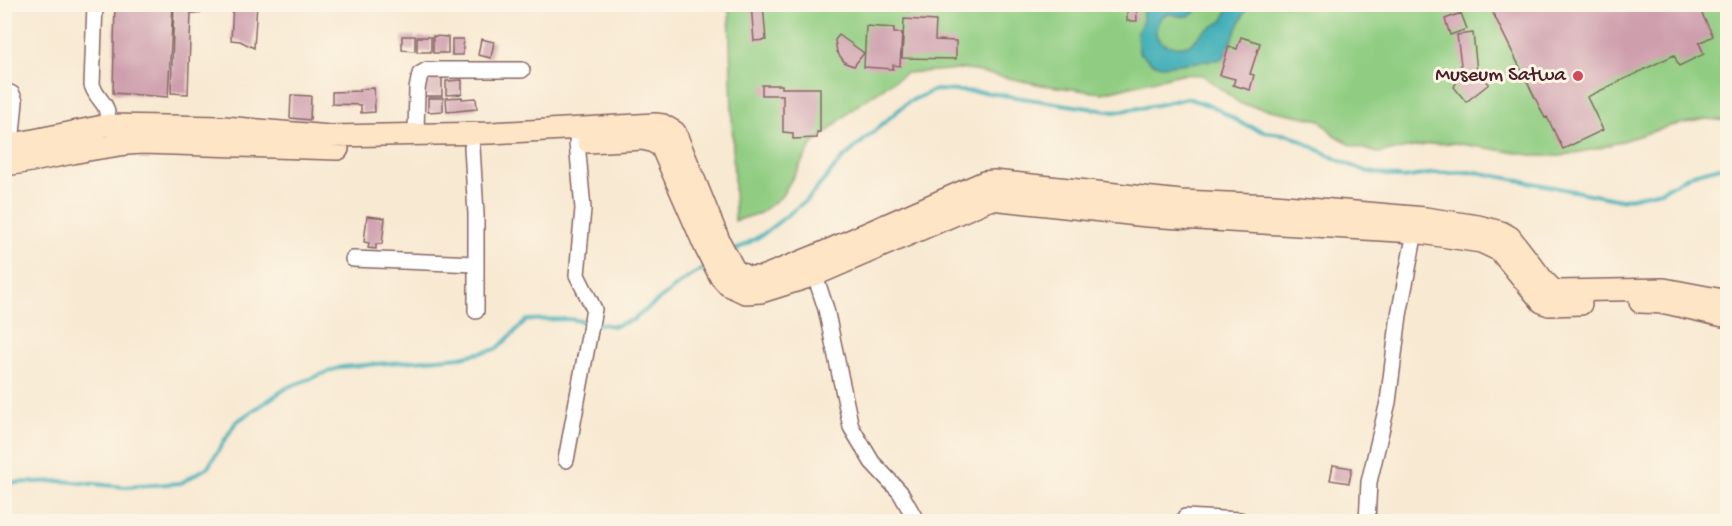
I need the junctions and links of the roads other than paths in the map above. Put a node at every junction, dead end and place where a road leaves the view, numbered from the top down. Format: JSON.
{"nodes":[{"id":1,"x":95,"y":4,"type":"edge"},
{"id":2,"x":522,"y":70,"type":"dead end"},
{"id":3,"x":4,"y":90,"type":"edge"},
{"id":4,"x":108,"y":126,"type":"junction"},
{"id":5,"x":416,"y":134,"type":"junction"},
{"id":6,"x":355,"y":142,"type":"junction"},
{"id":7,"x":577,"y":142,"type":"junction"},
{"id":8,"x":472,"y":147,"type":"junction"},
{"id":9,"x":9,"y":155,"type":"edge"},
{"id":10,"x":1272,"y":214,"type":"junction"},
{"id":11,"x":1304,"y":217,"type":"junction"},
{"id":12,"x":1415,"y":232,"type":"junction"},
{"id":13,"x":713,"y":246,"type":"junction"},
{"id":14,"x":353,"y":259,"type":"dead end"},
{"id":15,"x":476,"y":264,"type":"junction"},
{"id":16,"x":728,"y":274,"type":"junction"},
{"id":17,"x":815,"y":275,"type":"junction"},
{"id":18,"x":1665,"y":296,"type":"junction"},
{"id":19,"x":1728,"y":301,"type":"edge"},
{"id":20,"x":476,"y":311,"type":"dead end"},
{"id":21,"x":1728,"y":317,"type":"edge"},
{"id":22,"x":566,"y":460,"type":"dead end"},
{"id":23,"x":1185,"y":516,"type":"dead end"},
{"id":24,"x":917,"y":522,"type":"edge"},
{"id":25,"x":1243,"y":522,"type":"edge"},
{"id":26,"x":1367,"y":522,"type":"edge"}],
"edges":[{"from":1,"to":4,"type":"street"},
{"from":2,"to":5,"type":"street"},
{"from":3,"to":9,"type":"street"},
{"from":4,"to":6,"type":"street"},
{"from":4,"to":9,"type":"street"},
{"from":5,"to":6,"type":"street"},
{"from":5,"to":13,"type":"street"},
{"from":6,"to":8,"type":"street"},
{"from":6,"to":9,"type":"street"},
{"from":7,"to":8,"type":"street"},
{"from":7,"to":13,"type":"street"},
{"from":7,"to":22,"type":"street"},
{"from":8,"to":15,"type":"street"},
{"from":10,"to":11,"type":"street"},
{"from":10,"to":16,"type":"street"},
{"from":10,"to":17,"type":"street"},
{"from":11,"to":12,"type":"street"},
{"from":11,"to":18,"type":"street"},
{"from":12,"to":18,"type":"street"},
{"from":12,"to":26,"type":"street"},
{"from":13,"to":16,"type":"street"},
{"from":14,"to":15,"type":"street"},
{"from":15,"to":20,"type":"street"},
{"from":16,"to":17,"type":"street"},
{"from":17,"to":24,"type":"street"},
{"from":18,"to":19,"type":"street"},
{"from":18,"to":21,"type":"street"},
{"from":23,"to":25,"type":"street"}]}
